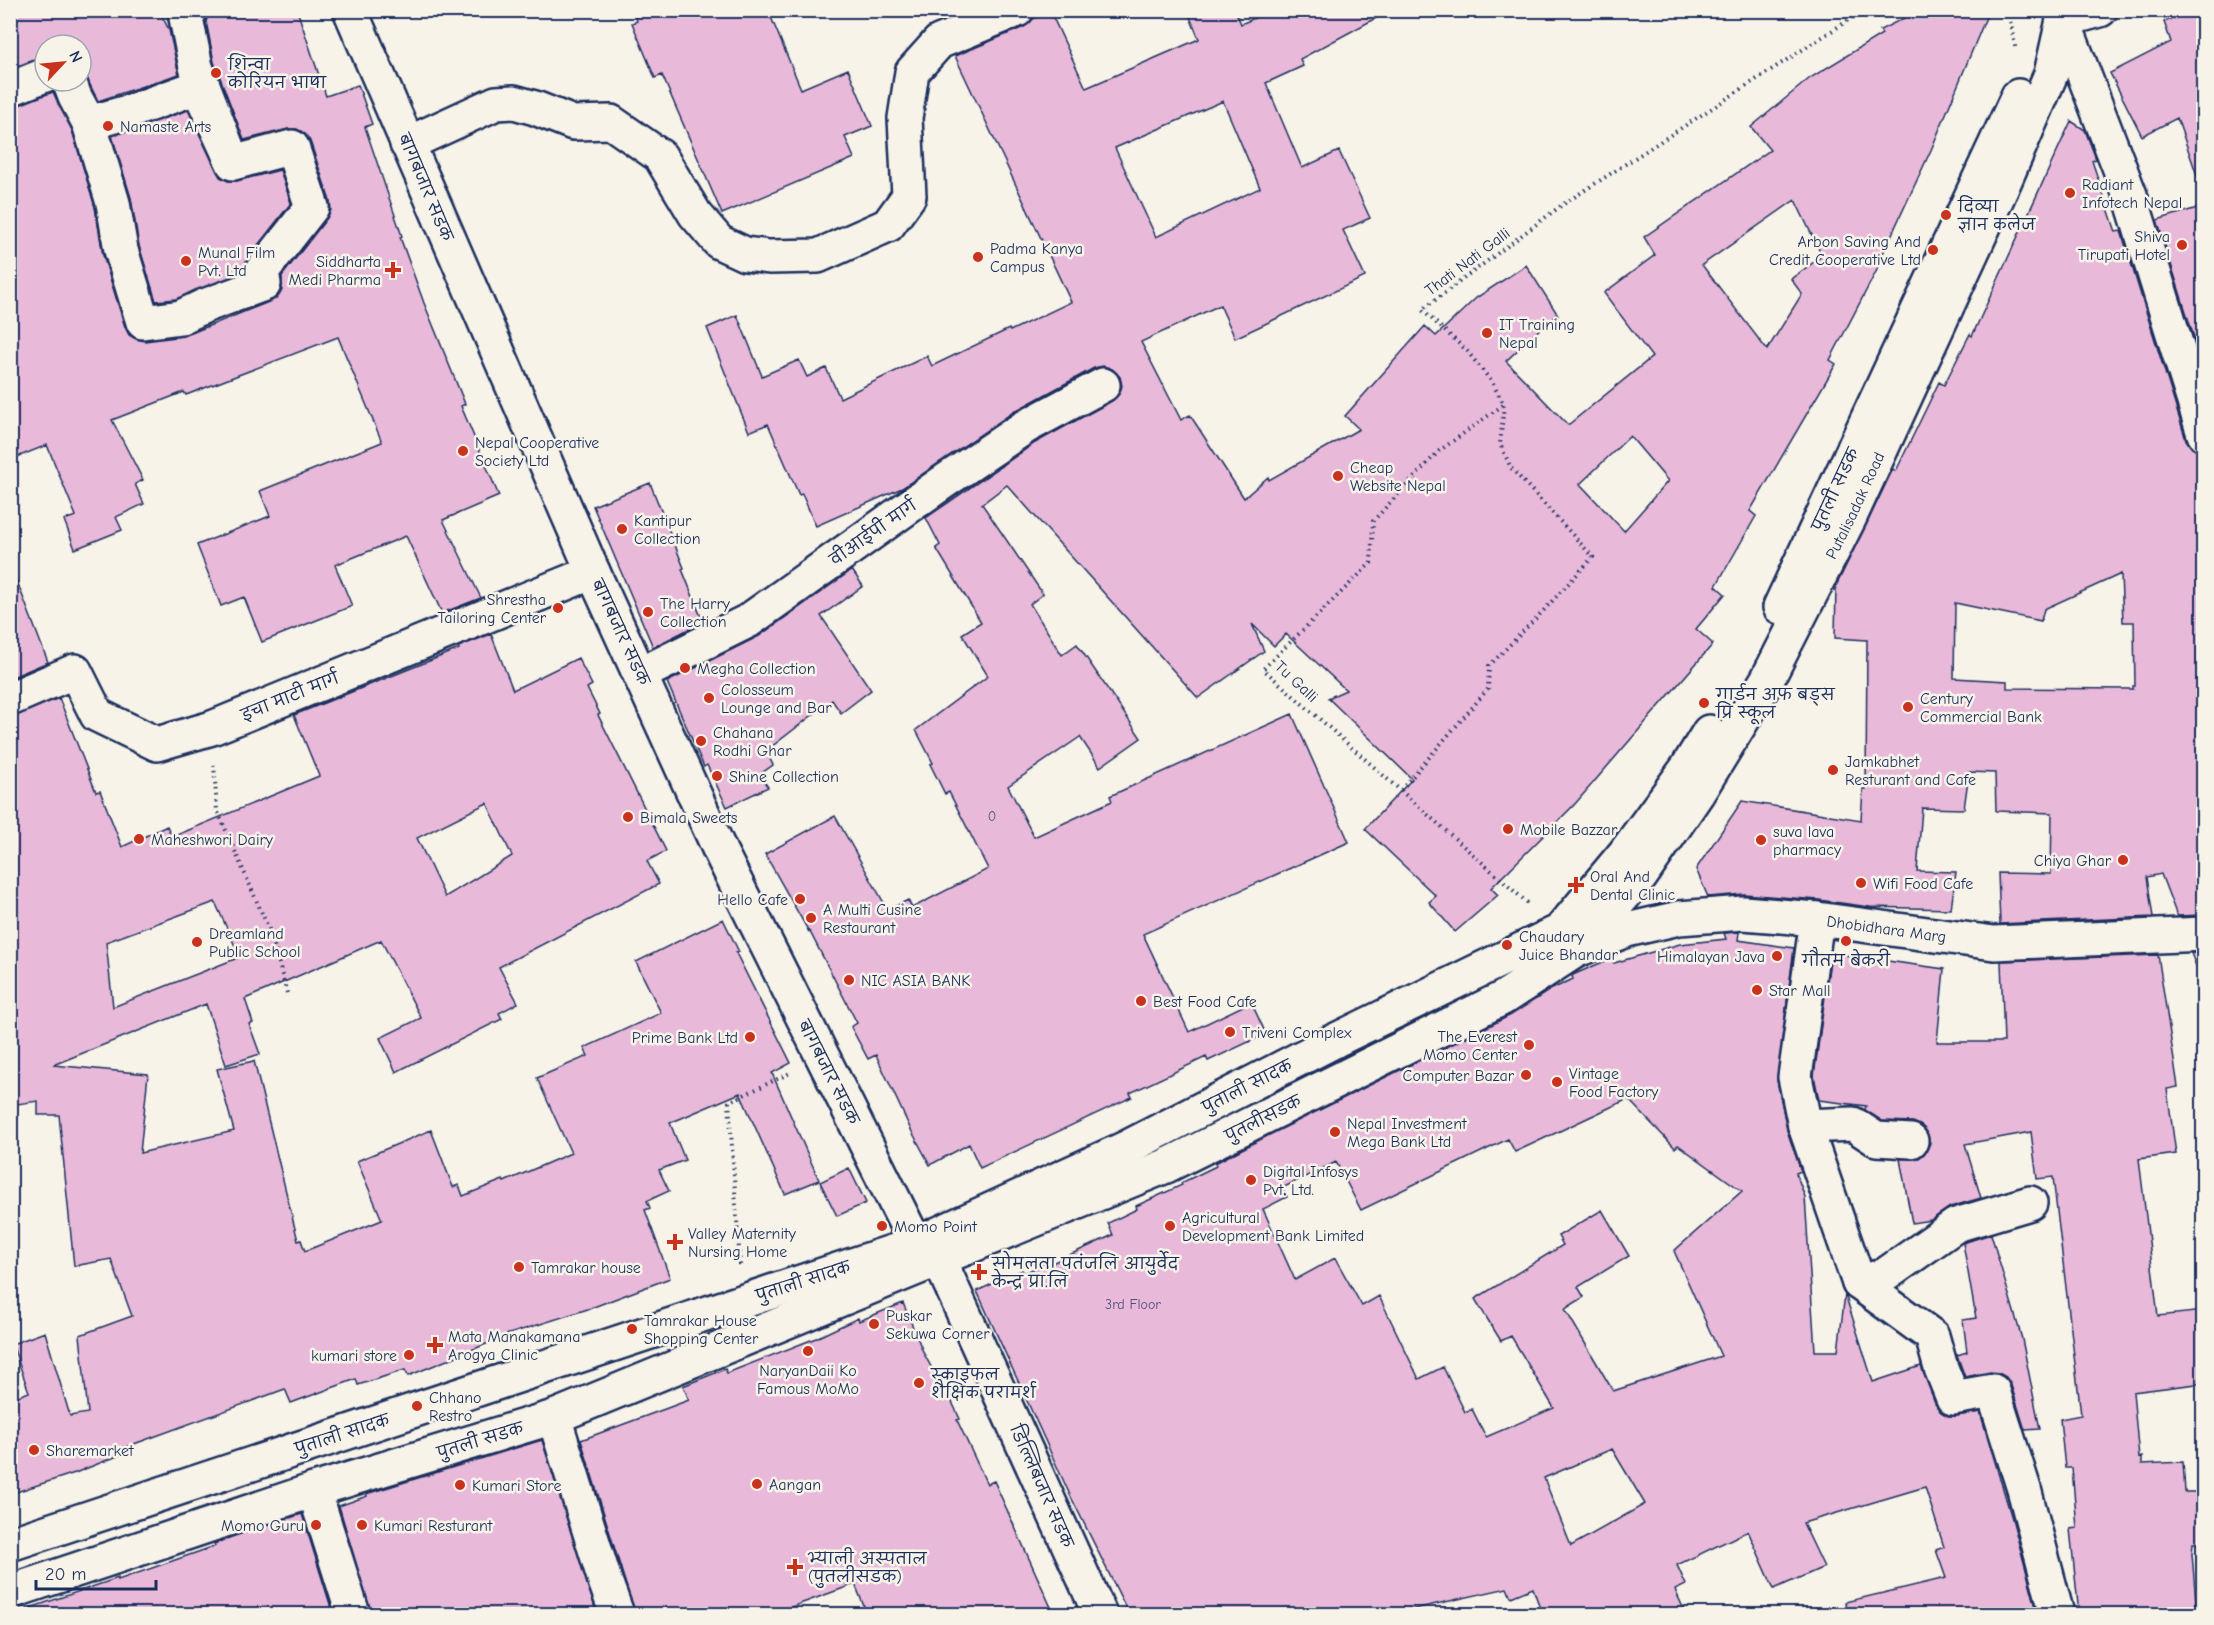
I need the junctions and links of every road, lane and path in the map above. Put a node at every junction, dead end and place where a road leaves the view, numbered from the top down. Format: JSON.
{"nodes":[{"id":1,"x":191,"y":10,"type":"edge"},
{"id":2,"x":350,"y":10,"type":"edge"},
{"id":3,"x":1017,"y":10,"type":"edge"},
{"id":4,"x":1864,"y":10,"type":"edge"},
{"id":5,"x":2008,"y":10,"type":"edge"},
{"id":6,"x":2100,"y":10,"type":"edge"},
{"id":7,"x":2060,"y":15,"type":"edge"},
{"id":8,"x":33,"y":80,"type":"edge"},
{"id":9,"x":2023,"y":86,"type":"junction"},
{"id":10,"x":10,"y":89,"type":"edge"},
{"id":11,"x":74,"y":93,"type":"edge"},
{"id":12,"x":89,"y":123,"type":"junction"},
{"id":13,"x":407,"y":144,"type":"junction"},
{"id":14,"x":233,"y":163,"type":"junction"},
{"id":15,"x":1103,"y":385,"type":"dead end"},
{"id":16,"x":1504,"y":405,"type":"junction"},
{"id":17,"x":2204,"y":434,"type":"edge"},
{"id":18,"x":593,"y":572,"type":"junction"},
{"id":19,"x":641,"y":674,"type":"junction"},
{"id":20,"x":10,"y":699,"type":"edge"},
{"id":21,"x":212,"y":728,"type":"junction"},
{"id":22,"x":1401,"y":790,"type":"junction"},
{"id":23,"x":1817,"y":919,"type":"junction"},
{"id":24,"x":2204,"y":934,"type":"edge"},
{"id":25,"x":1567,"y":941,"type":"junction"},
{"id":26,"x":288,"y":996,"type":"dead end"},
{"id":27,"x":821,"y":1058,"type":"junction"},
{"id":28,"x":1805,"y":1126,"type":"junction"},
{"id":29,"x":1911,"y":1141,"type":"dead end"},
{"id":30,"x":2030,"y":1203,"type":"dead end"},
{"id":31,"x":927,"y":1251,"type":"junction"},
{"id":32,"x":1859,"y":1283,"type":"junction"},
{"id":33,"x":742,"y":1301,"type":"junction"},
{"id":34,"x":554,"y":1417,"type":"junction"},
{"id":35,"x":314,"y":1490,"type":"junction"},
{"id":36,"x":10,"y":1544,"type":"edge"},
{"id":37,"x":10,"y":1592,"type":"edge"},
{"id":38,"x":353,"y":1614,"type":"edge"},
{"id":39,"x":617,"y":1614,"type":"edge"},
{"id":40,"x":1100,"y":1614,"type":"edge"},
{"id":41,"x":2057,"y":1614,"type":"edge"}],
"edges":[{"from":1,"to":14,"type":"main road"},
{"from":2,"to":13,"type":"main road","name":"बागबजार सडक"},
{"from":3,"to":13,"type":"main road"},
{"from":4,"to":16,"type":"path","name":"Thati Nati Galli"},
{"from":5,"to":9,"type":"path"},
{"from":6,"to":7,"type":"main road"},
{"from":7,"to":9,"type":"main road","name":"पुतली सडक"},
{"from":7,"to":17,"type":"main road"},
{"from":7,"to":25,"type":"main road","name":"Putalisadak Road"},
{"from":8,"to":10,"type":"main road"},
{"from":9,"to":25,"type":"main road","name":"पुतली सडक"},
{"from":11,"to":12,"type":"main road"},
{"from":12,"to":14,"type":"main road"},
{"from":12,"to":14,"type":"main road"},
{"from":13,"to":18,"type":"main road","name":"बागबजार सडक"},
{"from":15,"to":19,"type":"main road","name":"वीआईपी मार्ग"},
{"from":16,"to":22,"type":"path"},
{"from":16,"to":22,"type":"path","name":"Tu Galli"},
{"from":18,"to":19,"type":"main road","name":"बागबजार सडक"},
{"from":18,"to":21,"type":"main road","name":"इचा माटी मार्ग"},
{"from":19,"to":27,"type":"main road","name":"बागबजार सडक"},
{"from":20,"to":21,"type":"main road","name":"इचा माटी मार्ग"},
{"from":21,"to":26,"type":"path"},
{"from":22,"to":25,"type":"path","name":"Tu Galli"},
{"from":23,"to":24,"type":"main road","name":"Dhobidhara Marg"},
{"from":23,"to":25,"type":"main road","name":"Dhobidhara Marg"},
{"from":23,"to":28,"type":"main road"},
{"from":25,"to":31,"type":"main road","name":"पुतलीसडक"},
{"from":27,"to":31,"type":"main road","name":"बागबजार सडक"},
{"from":27,"to":33,"type":"path"},
{"from":28,"to":29,"type":"main road"},
{"from":28,"to":32,"type":"main road"},
{"from":30,"to":32,"type":"main road"},
{"from":31,"to":33,"type":"main road","name":"पुताली सादक"},
{"from":31,"to":34,"type":"main road","name":"पुतली सडक"},
{"from":31,"to":40,"type":"main road","name":"डिल्लिबजार सडक"},
{"from":32,"to":41,"type":"main road"},
{"from":33,"to":36,"type":"main road","name":"पुताली सादक"},
{"from":34,"to":35,"type":"main road","name":"पुतली सडक"},
{"from":34,"to":39,"type":"main road"},
{"from":35,"to":37,"type":"main road","name":"पुतली सडक"},
{"from":35,"to":38,"type":"main road"}]}
